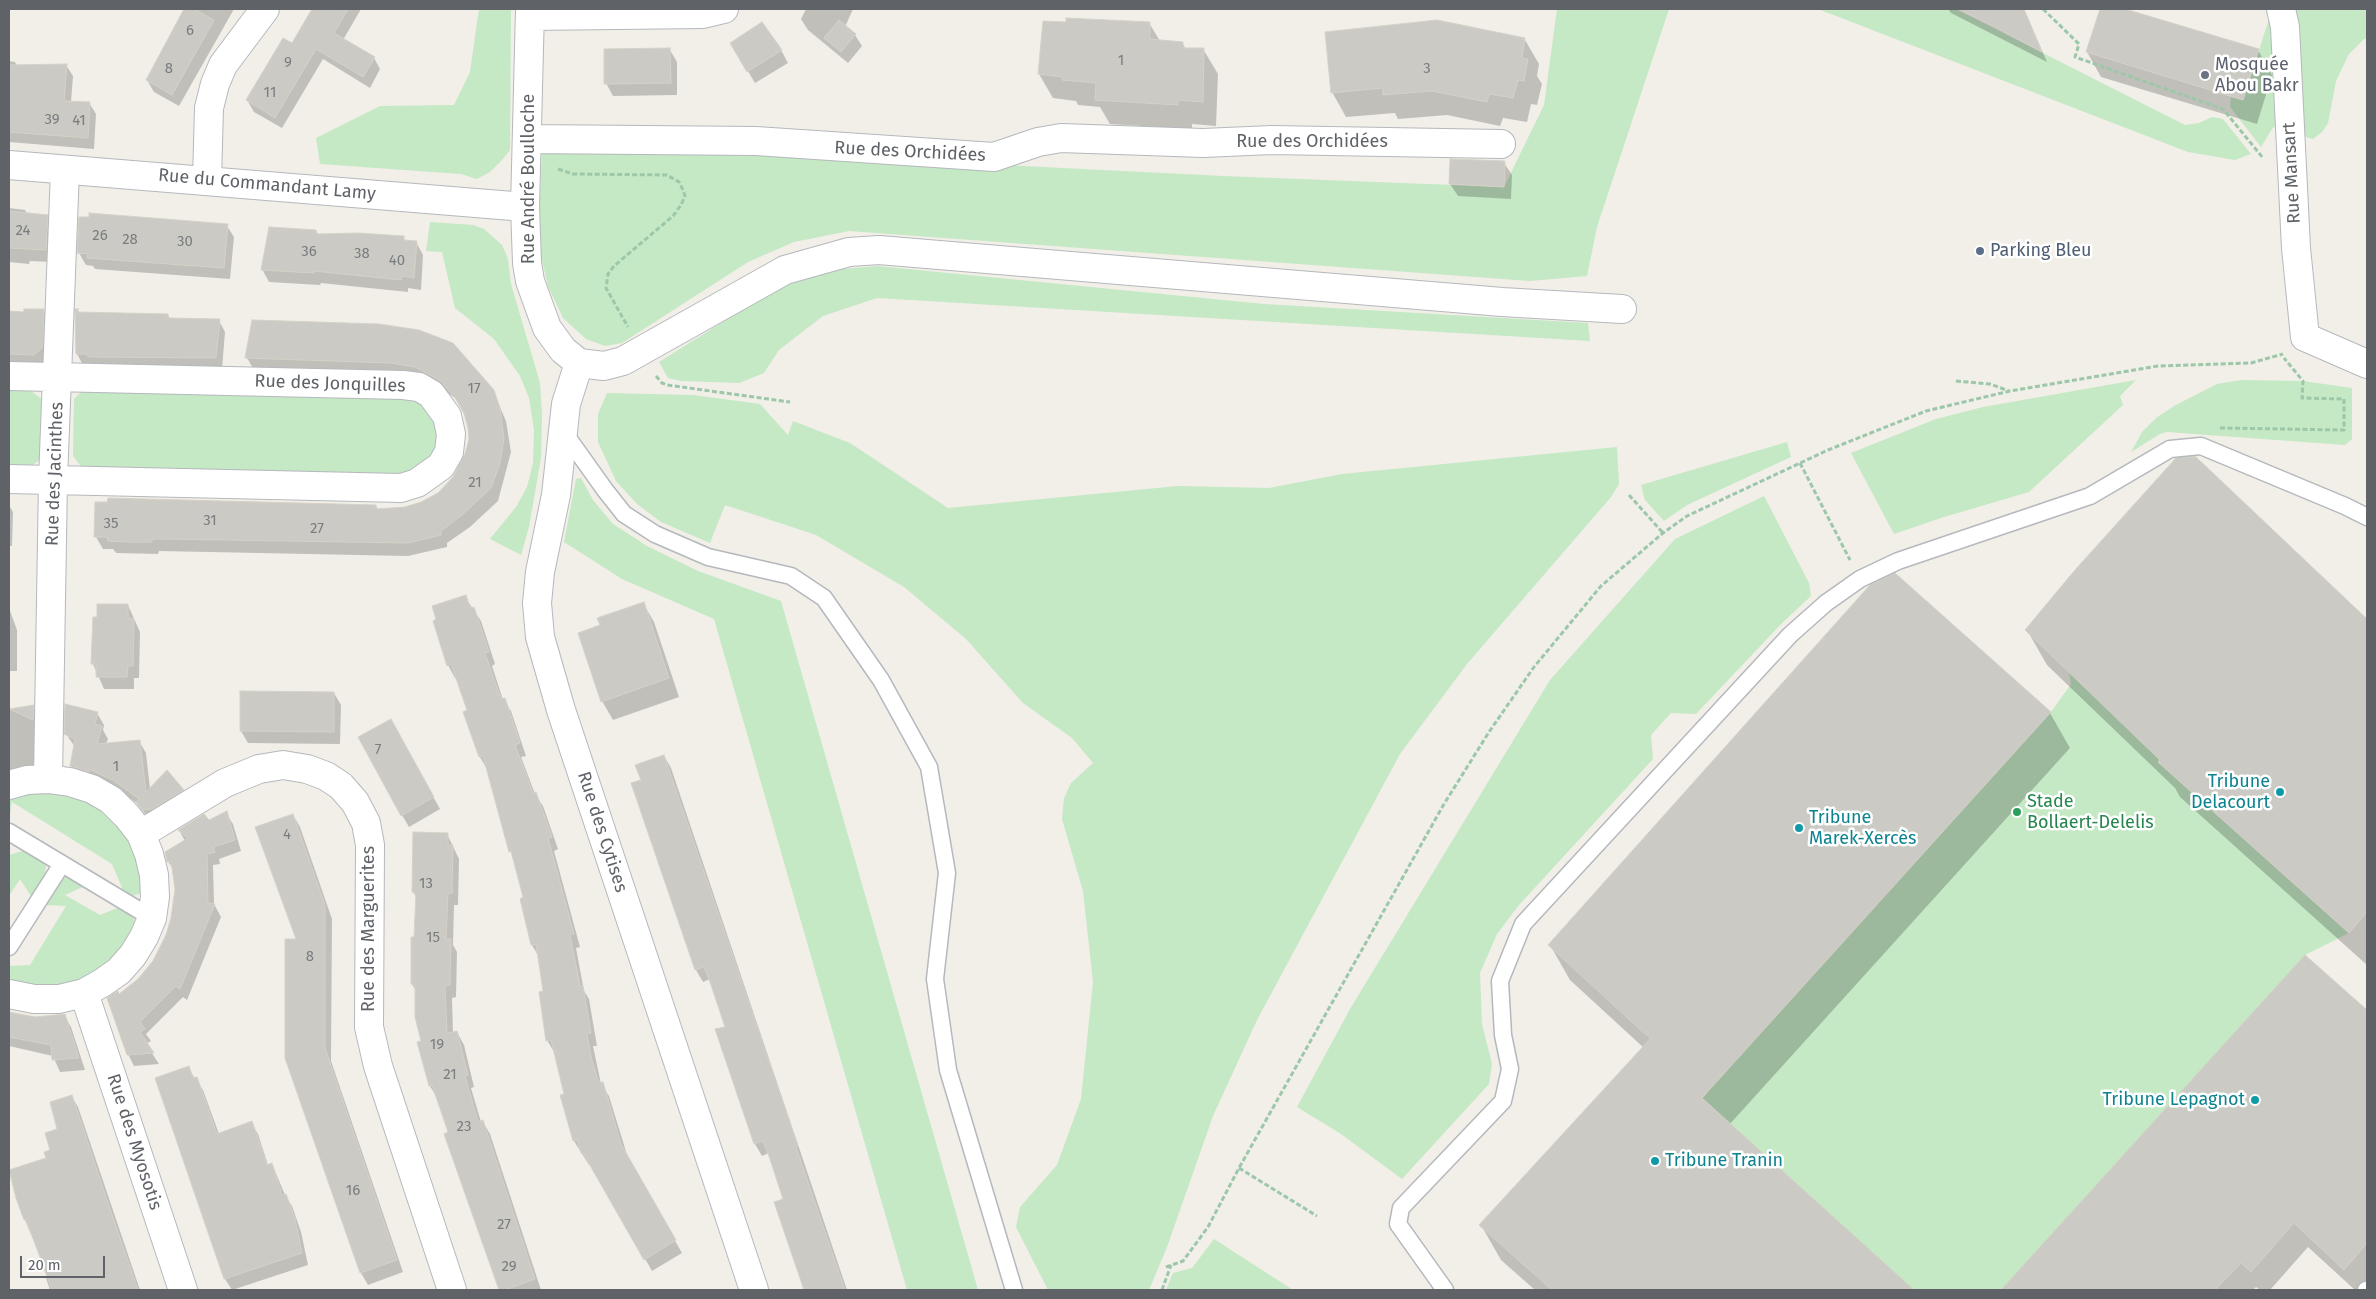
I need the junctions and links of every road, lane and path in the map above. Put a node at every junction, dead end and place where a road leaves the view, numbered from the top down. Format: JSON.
{"nodes":[{"id":1,"x":265,"y":9,"type":"edge"},
{"id":2,"x":724,"y":9,"type":"edge"},
{"id":3,"x":2281,"y":9,"type":"edge"},
{"id":4,"x":2043,"y":10,"type":"edge"},
{"id":5,"x":530,"y":13,"type":"edge"},
{"id":6,"x":538,"y":139,"type":"junction"},
{"id":7,"x":1501,"y":144,"type":"dead end"},
{"id":8,"x":2257,"y":150,"type":"dead end"},
{"id":9,"x":9,"y":165,"type":"edge"},
{"id":10,"x":65,"y":170,"type":"junction"},
{"id":11,"x":207,"y":180,"type":"junction"},
{"id":12,"x":525,"y":207,"type":"junction"},
{"id":13,"x":1622,"y":309,"type":"dead end"},
{"id":14,"x":2305,"y":337,"type":"junction"},
{"id":15,"x":642,"y":352,"type":"junction"},
{"id":16,"x":2282,"y":355,"type":"junction"},
{"id":17,"x":579,"y":363,"type":"junction"},
{"id":18,"x":2367,"y":364,"type":"edge"},
{"id":19,"x":9,"y":376,"type":"edge"},
{"id":20,"x":59,"y":378,"type":"junction"},
{"id":21,"x":1956,"y":381,"type":"dead end"},
{"id":22,"x":667,"y":385,"type":"dead end"},
{"id":23,"x":2010,"y":391,"type":"junction"},
{"id":24,"x":790,"y":402,"type":"dead end"},
{"id":25,"x":2212,"y":428,"type":"dead end"},
{"id":26,"x":563,"y":431,"type":"junction"},
{"id":27,"x":1800,"y":463,"type":"junction"},
{"id":28,"x":9,"y":479,"type":"edge"},
{"id":29,"x":54,"y":480,"type":"junction"},
{"id":30,"x":1629,"y":495,"type":"dead end"},
{"id":31,"x":2367,"y":517,"type":"edge"},
{"id":32,"x":1663,"y":533,"type":"junction"},
{"id":33,"x":1860,"y":579,"type":"junction"},
{"id":34,"x":48,"y":779,"type":"junction"},
{"id":35,"x":9,"y":785,"type":"edge"},
{"id":36,"x":9,"y":832,"type":"edge"},
{"id":37,"x":140,"y":834,"type":"junction"},
{"id":38,"x":62,"y":864,"type":"junction"},
{"id":39,"x":152,"y":918,"type":"junction"},
{"id":40,"x":9,"y":947,"type":"edge"},
{"id":41,"x":84,"y":993,"type":"junction"},
{"id":42,"x":9,"y":994,"type":"edge"},
{"id":43,"x":1239,"y":1168,"type":"junction"},
{"id":44,"x":1317,"y":1216,"type":"dead end"},
{"id":45,"x":1171,"y":1265,"type":"junction"},
{"id":46,"x":1166,"y":1267,"type":"dead end"},
{"id":47,"x":183,"y":1290,"type":"edge"},
{"id":48,"x":452,"y":1290,"type":"edge"},
{"id":49,"x":754,"y":1290,"type":"edge"},
{"id":50,"x":1014,"y":1290,"type":"edge"},
{"id":51,"x":1162,"y":1290,"type":"edge"},
{"id":52,"x":1445,"y":1290,"type":"edge"}],
"edges":[{"from":1,"to":11,"type":"street"},
{"from":2,"to":5,"type":"street"},
{"from":3,"to":14,"type":"street","name":"Rue Mansart"},
{"from":4,"to":8,"type":"path"},
{"from":5,"to":6,"type":"street","name":"Rue André Boulloche"},
{"from":6,"to":7,"type":"street","name":"Rue des Orchidées"},
{"from":6,"to":12,"type":"street","name":"Rue André Boulloche"},
{"from":6,"to":15,"type":"path"},
{"from":9,"to":10,"type":"street","name":"Rue du Commandant Lamy"},
{"from":10,"to":11,"type":"street","name":"Rue du Commandant Lamy"},
{"from":10,"to":20,"type":"street","name":"Rue des Jacinthes"},
{"from":11,"to":12,"type":"street","name":"Rue du Commandant Lamy"},
{"from":12,"to":17,"type":"street","name":"Rue André Boulloche"},
{"from":13,"to":15,"type":"street"},
{"from":14,"to":16,"type":"path"},
{"from":14,"to":18,"type":"street"},
{"from":15,"to":17,"type":"street"},
{"from":16,"to":23,"type":"path"},
{"from":16,"to":25,"type":"path"},
{"from":17,"to":26,"type":"street","name":"Rue des Cytises"},
{"from":19,"to":20,"type":"street","name":"Rue des Jonquilles"},
{"from":20,"to":29,"type":"street","name":"Rue des Jacinthes"},
{"from":20,"to":29,"type":"street","name":"Rue des Jonquilles"},
{"from":21,"to":23,"type":"path"},
{"from":22,"to":24,"type":"path"},
{"from":23,"to":27,"type":"path"},
{"from":26,"to":49,"type":"street","name":"Rue des Cytises"},
{"from":26,"to":50,"type":"lane"},
{"from":27,"to":32,"type":"path"},
{"from":27,"to":33,"type":"path"},
{"from":28,"to":29,"type":"street","name":"Rue des Jonquilles"},
{"from":29,"to":34,"type":"street","name":"Rue des Jacinthes"},
{"from":30,"to":32,"type":"path"},
{"from":31,"to":33,"type":"lane"},
{"from":32,"to":43,"type":"path"},
{"from":33,"to":52,"type":"lane"},
{"from":34,"to":35,"type":"street"},
{"from":34,"to":37,"type":"street"},
{"from":36,"to":38,"type":"lane"},
{"from":37,"to":39,"type":"street"},
{"from":37,"to":48,"type":"street","name":"Rue des Marguerites"},
{"from":38,"to":39,"type":"lane"},
{"from":38,"to":40,"type":"lane"},
{"from":39,"to":41,"type":"street"},
{"from":41,"to":42,"type":"street"},
{"from":41,"to":47,"type":"street","name":"Rue des Myosotis"},
{"from":43,"to":44,"type":"path"},
{"from":43,"to":45,"type":"path"},
{"from":45,"to":46,"type":"path"},
{"from":45,"to":51,"type":"path"}]}
